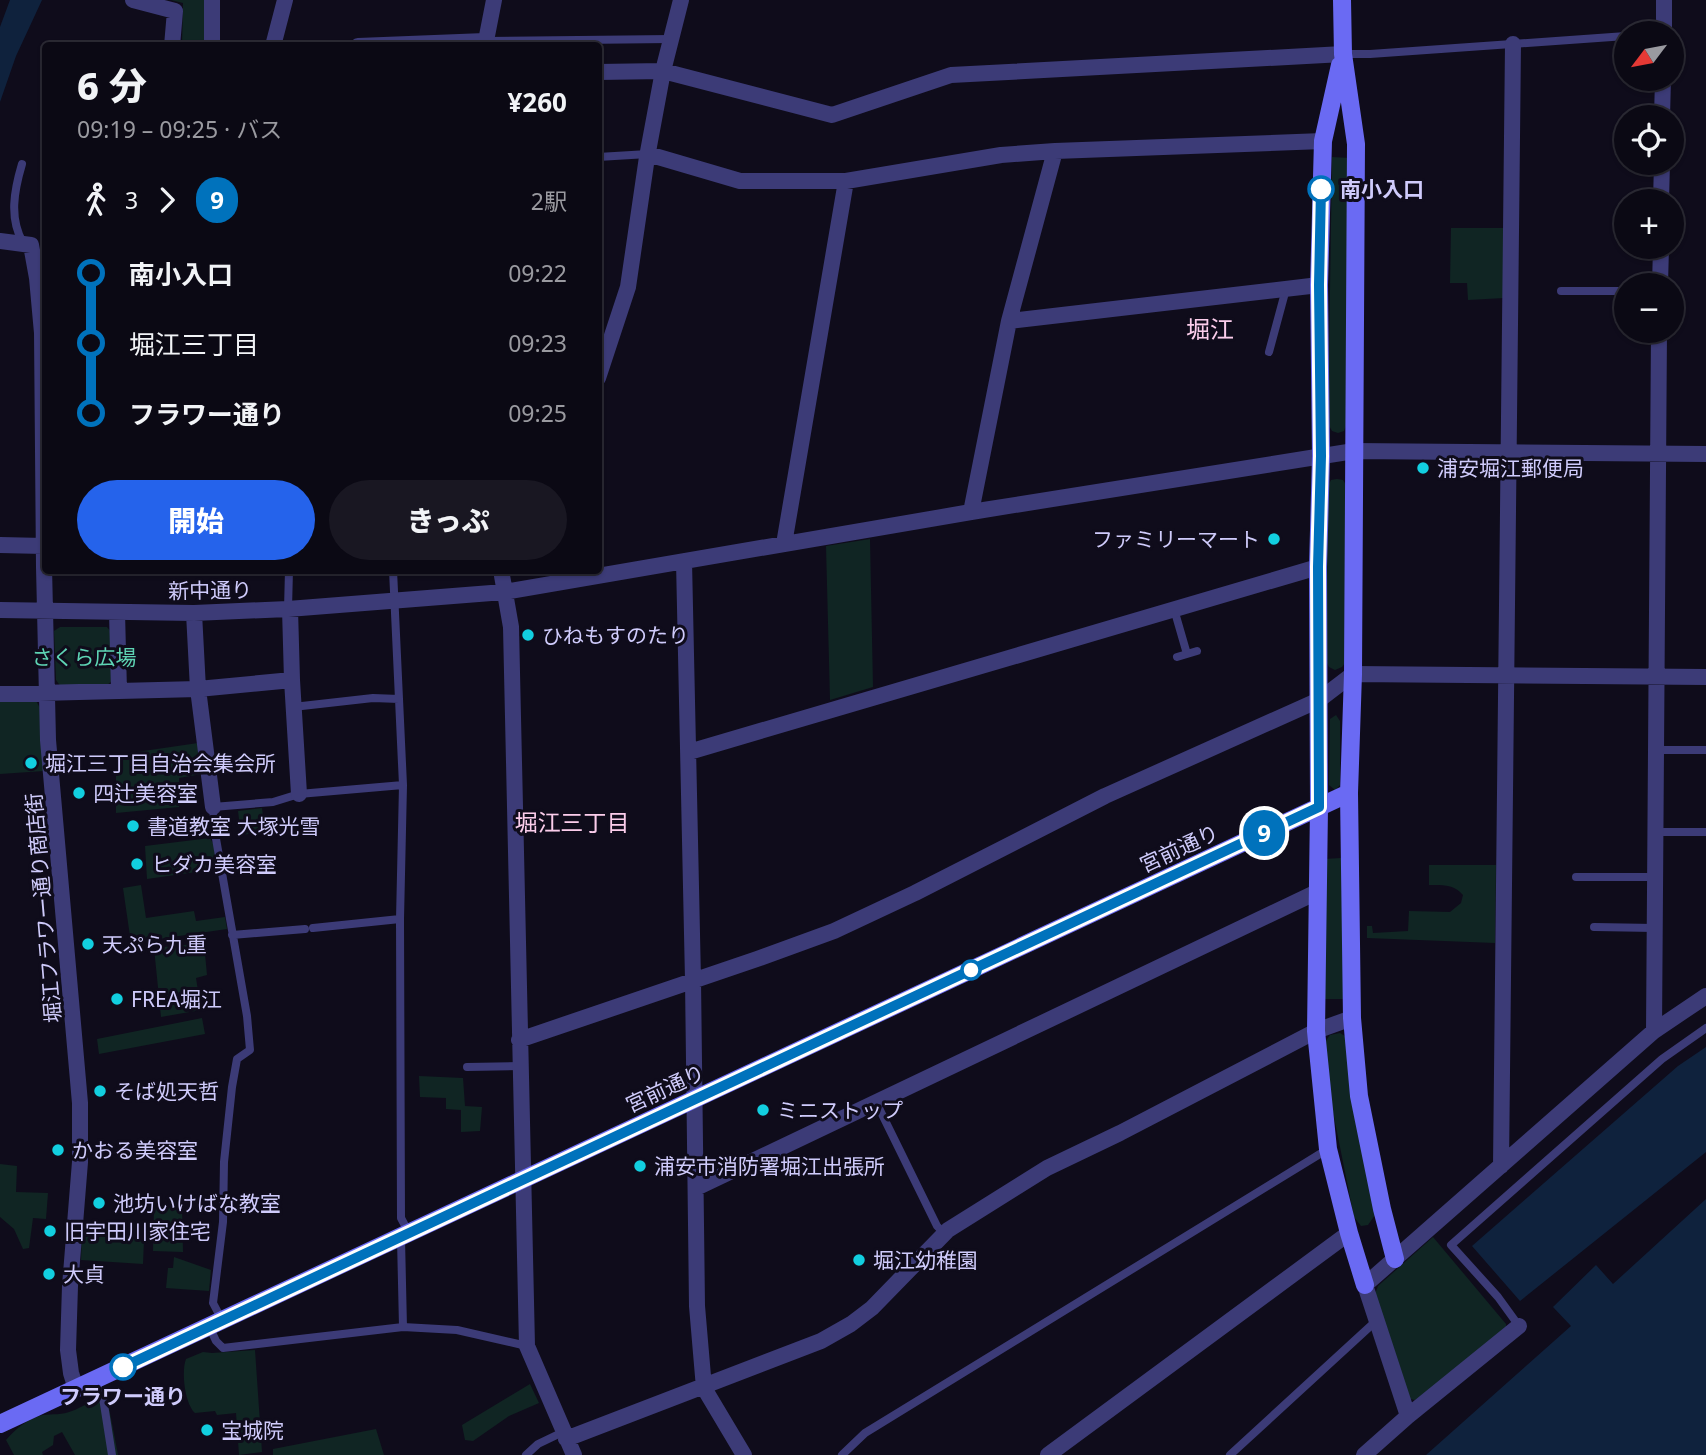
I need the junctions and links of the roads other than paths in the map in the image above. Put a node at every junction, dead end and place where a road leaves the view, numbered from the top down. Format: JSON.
{"nodes":[{"id":1,"x":133,"y":0,"type":"edge"},
{"id":2,"x":212,"y":0,"type":"edge"},
{"id":3,"x":285,"y":0,"type":"edge"},
{"id":4,"x":494,"y":0,"type":"edge"},
{"id":5,"x":681,"y":0,"type":"edge"},
{"id":6,"x":1342,"y":0,"type":"edge"},
{"id":7,"x":1664,"y":0,"type":"edge"},
{"id":8,"x":1664,"y":21,"type":"edge"},
{"id":9,"x":1614,"y":37,"type":"edge"},
{"id":10,"x":671,"y":39,"type":"junction"},
{"id":11,"x":172,"y":42,"type":"edge"},
{"id":12,"x":212,"y":42,"type":"edge"},
{"id":13,"x":274,"y":42,"type":"edge"},
{"id":14,"x":485,"y":42,"type":"edge"},
{"id":15,"x":532,"y":42,"type":"edge"},
{"id":16,"x":1513,"y":44,"type":"junction"},
{"id":17,"x":1343,"y":54,"type":"junction"},
{"id":18,"x":663,"y":71,"type":"junction"},
{"id":19,"x":602,"y":72,"type":"edge"},
{"id":20,"x":1323,"y":141,"type":"junction"},
{"id":21,"x":1055,"y":151,"type":"junction"},
{"id":22,"x":648,"y":153,"type":"junction"},
{"id":23,"x":602,"y":157,"type":"edge"},
{"id":24,"x":22,"y":164,"type":"dead end"},
{"id":25,"x":846,"y":181,"type":"junction"},
{"id":26,"x":0,"y":241,"type":"edge"},
{"id":27,"x":23,"y":243,"type":"junction"},
{"id":28,"x":1319,"y":285,"type":"junction"},
{"id":29,"x":1286,"y":289,"type":"junction"},
{"id":30,"x":1560,"y":291,"type":"dead end"},
{"id":31,"x":1614,"y":291,"type":"edge"},
{"id":32,"x":1009,"y":321,"type":"junction"},
{"id":33,"x":42,"y":336,"type":"edge"},
{"id":34,"x":1659,"y":343,"type":"edge"},
{"id":35,"x":1269,"y":352,"type":"dead end"},
{"id":36,"x":602,"y":367,"type":"edge"},
{"id":37,"x":1354,"y":451,"type":"junction"},
{"id":38,"x":1509,"y":451,"type":"junction"},
{"id":39,"x":1706,"y":454,"type":"edge"},
{"id":40,"x":1658,"y":455,"type":"junction"},
{"id":41,"x":1321,"y":456,"type":"junction"},
{"id":42,"x":971,"y":512,"type":"junction"},
{"id":43,"x":784,"y":544,"type":"junction"},
{"id":44,"x":0,"y":545,"type":"edge"},
{"id":45,"x":42,"y":546,"type":"edge"},
{"id":46,"x":684,"y":561,"type":"junction"},
{"id":47,"x":1318,"y":567,"type":"junction"},
{"id":48,"x":602,"y":573,"type":"edge"},
{"id":49,"x":44,"y":574,"type":"edge"},
{"id":50,"x":289,"y":574,"type":"edge"},
{"id":51,"x":393,"y":574,"type":"edge"},
{"id":52,"x":502,"y":574,"type":"edge"},
{"id":53,"x":587,"y":575,"type":"edge"},
{"id":54,"x":504,"y":592,"type":"junction"},
{"id":55,"x":394,"y":601,"type":"junction"},
{"id":56,"x":289,"y":609,"type":"junction"},
{"id":57,"x":1174,"y":609,"type":"junction"},
{"id":58,"x":0,"y":610,"type":"edge"},
{"id":59,"x":45,"y":611,"type":"junction"},
{"id":60,"x":117,"y":612,"type":"junction"},
{"id":61,"x":194,"y":613,"type":"junction"},
{"id":62,"x":1197,"y":651,"type":"dead end"},
{"id":63,"x":1187,"y":654,"type":"junction"},
{"id":64,"x":1177,"y":657,"type":"dead end"},
{"id":65,"x":1353,"y":674,"type":"junction"},
{"id":66,"x":1506,"y":676,"type":"junction"},
{"id":67,"x":1656,"y":677,"type":"junction"},
{"id":68,"x":1706,"y":677,"type":"edge"},
{"id":69,"x":292,"y":680,"type":"junction"},
{"id":70,"x":198,"y":689,"type":"junction"},
{"id":71,"x":119,"y":691,"type":"junction"},
{"id":72,"x":47,"y":692,"type":"junction"},
{"id":73,"x":0,"y":694,"type":"edge"},
{"id":74,"x":399,"y":699,"type":"junction"},
{"id":75,"x":1319,"y":700,"type":"junction"},
{"id":76,"x":293,"y":707,"type":"junction"},
{"id":77,"x":1656,"y":750,"type":"junction"},
{"id":78,"x":1706,"y":750,"type":"edge"},
{"id":79,"x":689,"y":752,"type":"junction"},
{"id":80,"x":403,"y":785,"type":"junction"},
{"id":81,"x":1349,"y":793,"type":"junction"},
{"id":82,"x":299,"y":794,"type":"junction"},
{"id":83,"x":213,"y":807,"type":"junction"},
{"id":84,"x":1319,"y":807,"type":"junction"},
{"id":85,"x":1655,"y":832,"type":"junction"},
{"id":86,"x":1706,"y":832,"type":"edge"},
{"id":87,"x":1576,"y":877,"type":"dead end"},
{"id":88,"x":1655,"y":877,"type":"junction"},
{"id":89,"x":1317,"y":892,"type":"junction"},
{"id":90,"x":400,"y":919,"type":"junction"},
{"id":91,"x":1594,"y":927,"type":"dead end"},
{"id":92,"x":1654,"y":928,"type":"junction"},
{"id":93,"x":232,"y":935,"type":"junction"},
{"id":94,"x":693,"y":980,"type":"junction"},
{"id":95,"x":1706,"y":996,"type":"edge"},
{"id":96,"x":1352,"y":1018,"type":"junction"},
{"id":97,"x":1706,"y":1028,"type":"edge"},
{"id":98,"x":1316,"y":1031,"type":"junction"},
{"id":99,"x":1654,"y":1031,"type":"junction"},
{"id":100,"x":519,"y":1040,"type":"junction"},
{"id":101,"x":520,"y":1066,"type":"junction"},
{"id":102,"x":467,"y":1067,"type":"dead end"},
{"id":103,"x":694,"y":1099,"type":"junction"},
{"id":104,"x":876,"y":1102,"type":"junction"},
{"id":105,"x":1328,"y":1149,"type":"junction"},
{"id":106,"x":1501,"y":1166,"type":"junction"},
{"id":107,"x":523,"y":1180,"type":"junction"},
{"id":108,"x":696,"y":1188,"type":"junction"},
{"id":109,"x":1349,"y":1233,"type":"junction"},
{"id":110,"x":944,"y":1234,"type":"junction"},
{"id":111,"x":405,"y":1235,"type":"junction"},
{"id":112,"x":1395,"y":1259,"type":"junction"},
{"id":113,"x":1365,"y":1285,"type":"junction"},
{"id":114,"x":1376,"y":1321,"type":"junction"},
{"id":115,"x":216,"y":1323,"type":"junction"},
{"id":116,"x":403,"y":1326,"type":"junction"},
{"id":117,"x":1519,"y":1326,"type":"joint"},
{"id":118,"x":527,"y":1346,"type":"junction"},
{"id":119,"x":95,"y":1380,"type":"junction"},
{"id":120,"x":704,"y":1388,"type":"junction"},
{"id":121,"x":76,"y":1389,"type":"junction"},
{"id":122,"x":1408,"y":1416,"type":"junction"},
{"id":123,"x":0,"y":1424,"type":"edge"},
{"id":124,"x":565,"y":1435,"type":"junction"},
{"id":125,"x":113,"y":1455,"type":"edge"},
{"id":126,"x":526,"y":1455,"type":"edge"},
{"id":127,"x":574,"y":1455,"type":"edge"},
{"id":128,"x":744,"y":1455,"type":"edge"},
{"id":129,"x":842,"y":1455,"type":"edge"},
{"id":130,"x":1048,"y":1455,"type":"edge"},
{"id":131,"x":1230,"y":1455,"type":"edge"},
{"id":132,"x":1364,"y":1455,"type":"edge"}],
"edges":[{"from":1,"to":11,"type":"street"},
{"from":2,"to":12,"type":"street"},
{"from":3,"to":13,"type":"street"},
{"from":4,"to":14,"type":"street"},
{"from":5,"to":10,"type":"street"},
{"from":6,"to":17,"type":"street"},
{"from":7,"to":8,"type":"street"},
{"from":9,"to":16,"type":"lane"},
{"from":10,"to":15,"type":"lane"},
{"from":10,"to":18,"type":"street"},
{"from":16,"to":17,"type":"lane"},
{"from":16,"to":38,"type":"street"},
{"from":17,"to":18,"type":"street"},
{"from":17,"to":20,"type":"street"},
{"from":17,"to":37,"type":"street"},
{"from":18,"to":19,"type":"street"},
{"from":18,"to":22,"type":"street"},
{"from":20,"to":21,"type":"street"},
{"from":20,"to":28,"type":"street"},
{"from":21,"to":25,"type":"street"},
{"from":21,"to":32,"type":"street"},
{"from":22,"to":23,"type":"lane"},
{"from":22,"to":25,"type":"street"},
{"from":22,"to":36,"type":"street"},
{"from":24,"to":27,"type":"lane"},
{"from":25,"to":43,"type":"street"},
{"from":26,"to":27,"type":"street"},
{"from":27,"to":33,"type":"street","name":"堀江フラワー通り商店街"},
{"from":28,"to":29,"type":"street"},
{"from":28,"to":41,"type":"street"},
{"from":29,"to":32,"type":"street"},
{"from":29,"to":35,"type":"lane"},
{"from":30,"to":31,"type":"lane"},
{"from":32,"to":42,"type":"street"},
{"from":34,"to":40,"type":"street"},
{"from":37,"to":38,"type":"street","name":"新中通り"},
{"from":37,"to":41,"type":"street","name":"新中通り"},
{"from":37,"to":65,"type":"street"},
{"from":38,"to":40,"type":"street","name":"新中通り"},
{"from":38,"to":66,"type":"street"},
{"from":39,"to":40,"type":"street","name":"新中通り"},
{"from":40,"to":67,"type":"street"},
{"from":41,"to":42,"type":"street","name":"新中通り"},
{"from":41,"to":47,"type":"street"},
{"from":42,"to":43,"type":"street","name":"新中通り"},
{"from":43,"to":46,"type":"street","name":"新中通り"},
{"from":44,"to":45,"type":"street"},
{"from":46,"to":48,"type":"street","name":"新中通り"},
{"from":46,"to":79,"type":"street"},
{"from":47,"to":57,"type":"street"},
{"from":47,"to":75,"type":"street"},
{"from":49,"to":59,"type":"street","name":"堀江フラワー通り商店街"},
{"from":50,"to":56,"type":"lane"},
{"from":51,"to":55,"type":"lane"},
{"from":52,"to":54,"type":"street"},
{"from":53,"to":54,"type":"street","name":"新中通り"},
{"from":54,"to":55,"type":"street","name":"新中通り"},
{"from":54,"to":100,"type":"street"},
{"from":55,"to":56,"type":"street","name":"新中通り"},
{"from":55,"to":74,"type":"lane"},
{"from":56,"to":61,"type":"street","name":"新中通り"},
{"from":56,"to":69,"type":"street"},
{"from":57,"to":63,"type":"lane"},
{"from":57,"to":79,"type":"street"},
{"from":58,"to":59,"type":"street","name":"新中通り"},
{"from":59,"to":60,"type":"street","name":"新中通り"},
{"from":59,"to":72,"type":"street","name":"堀江フラワー通り商店街"},
{"from":60,"to":61,"type":"street","name":"新中通り"},
{"from":60,"to":71,"type":"street"},
{"from":61,"to":70,"type":"street"},
{"from":62,"to":63,"type":"lane"},
{"from":63,"to":64,"type":"lane"},
{"from":65,"to":66,"type":"street"},
{"from":65,"to":75,"type":"street"},
{"from":65,"to":81,"type":"street"},
{"from":66,"to":67,"type":"street"},
{"from":66,"to":106,"type":"street"},
{"from":67,"to":68,"type":"street"},
{"from":67,"to":77,"type":"street"},
{"from":69,"to":70,"type":"street"},
{"from":69,"to":76,"type":"street"},
{"from":70,"to":71,"type":"street"},
{"from":70,"to":83,"type":"street"},
{"from":71,"to":72,"type":"street"},
{"from":72,"to":73,"type":"street"},
{"from":72,"to":121,"type":"street","name":"堀江フラワー通り商店街"},
{"from":74,"to":76,"type":"lane"},
{"from":74,"to":80,"type":"lane"},
{"from":75,"to":84,"type":"street"},
{"from":75,"to":94,"type":"street"},
{"from":76,"to":82,"type":"street"},
{"from":77,"to":78,"type":"lane"},
{"from":77,"to":85,"type":"street"},
{"from":79,"to":94,"type":"street"},
{"from":80,"to":82,"type":"lane"},
{"from":80,"to":90,"type":"lane"},
{"from":81,"to":84,"type":"street","name":"宮前通り"},
{"from":81,"to":96,"type":"street"},
{"from":82,"to":83,"type":"lane"},
{"from":83,"to":93,"type":"lane"},
{"from":84,"to":89,"type":"street"},
{"from":84,"to":103,"type":"street","name":"宮前通り"},
{"from":85,"to":86,"type":"lane"},
{"from":85,"to":88,"type":"street"},
{"from":87,"to":88,"type":"lane"},
{"from":88,"to":92,"type":"street"},
{"from":89,"to":98,"type":"street"},
{"from":89,"to":104,"type":"street"},
{"from":90,"to":93,"type":"lane"},
{"from":90,"to":111,"type":"lane"},
{"from":91,"to":92,"type":"lane"},
{"from":92,"to":99,"type":"street"},
{"from":93,"to":115,"type":"lane"},
{"from":94,"to":100,"type":"street"},
{"from":94,"to":103,"type":"street"},
{"from":95,"to":99,"type":"street"},
{"from":96,"to":98,"type":"street"},
{"from":96,"to":112,"type":"street"},
{"from":97,"to":117,"type":"lane"},
{"from":98,"to":105,"type":"street"},
{"from":98,"to":110,"type":"street"},
{"from":99,"to":106,"type":"street"},
{"from":100,"to":101,"type":"street"},
{"from":101,"to":102,"type":"lane"},
{"from":101,"to":107,"type":"street"},
{"from":103,"to":107,"type":"street","name":"宮前通り"},
{"from":103,"to":108,"type":"street"},
{"from":104,"to":108,"type":"street"},
{"from":104,"to":110,"type":"lane"},
{"from":105,"to":109,"type":"street"},
{"from":105,"to":129,"type":"lane"},
{"from":106,"to":112,"type":"street"},
{"from":107,"to":111,"type":"street","name":"宮前通り"},
{"from":107,"to":118,"type":"street"},
{"from":108,"to":120,"type":"street"},
{"from":109,"to":113,"type":"street"},
{"from":109,"to":130,"type":"street"},
{"from":110,"to":120,"type":"street"},
{"from":111,"to":115,"type":"street","name":"宮前通り"},
{"from":111,"to":116,"type":"lane"},
{"from":112,"to":113,"type":"street"},
{"from":113,"to":114,"type":"street"},
{"from":114,"to":122,"type":"street"},
{"from":114,"to":131,"type":"lane"},
{"from":115,"to":116,"type":"lane"},
{"from":115,"to":119,"type":"street","name":"宮前通り"},
{"from":116,"to":118,"type":"lane"},
{"from":117,"to":122,"type":"street"},
{"from":118,"to":124,"type":"street"},
{"from":119,"to":121,"type":"street","name":"宮前通り"},
{"from":119,"to":125,"type":"lane"},
{"from":120,"to":124,"type":"street"},
{"from":120,"to":128,"type":"street"},
{"from":121,"to":123,"type":"street","name":"宮前通り"},
{"from":122,"to":132,"type":"street"},
{"from":124,"to":126,"type":"lane"},
{"from":124,"to":127,"type":"street"}]}
